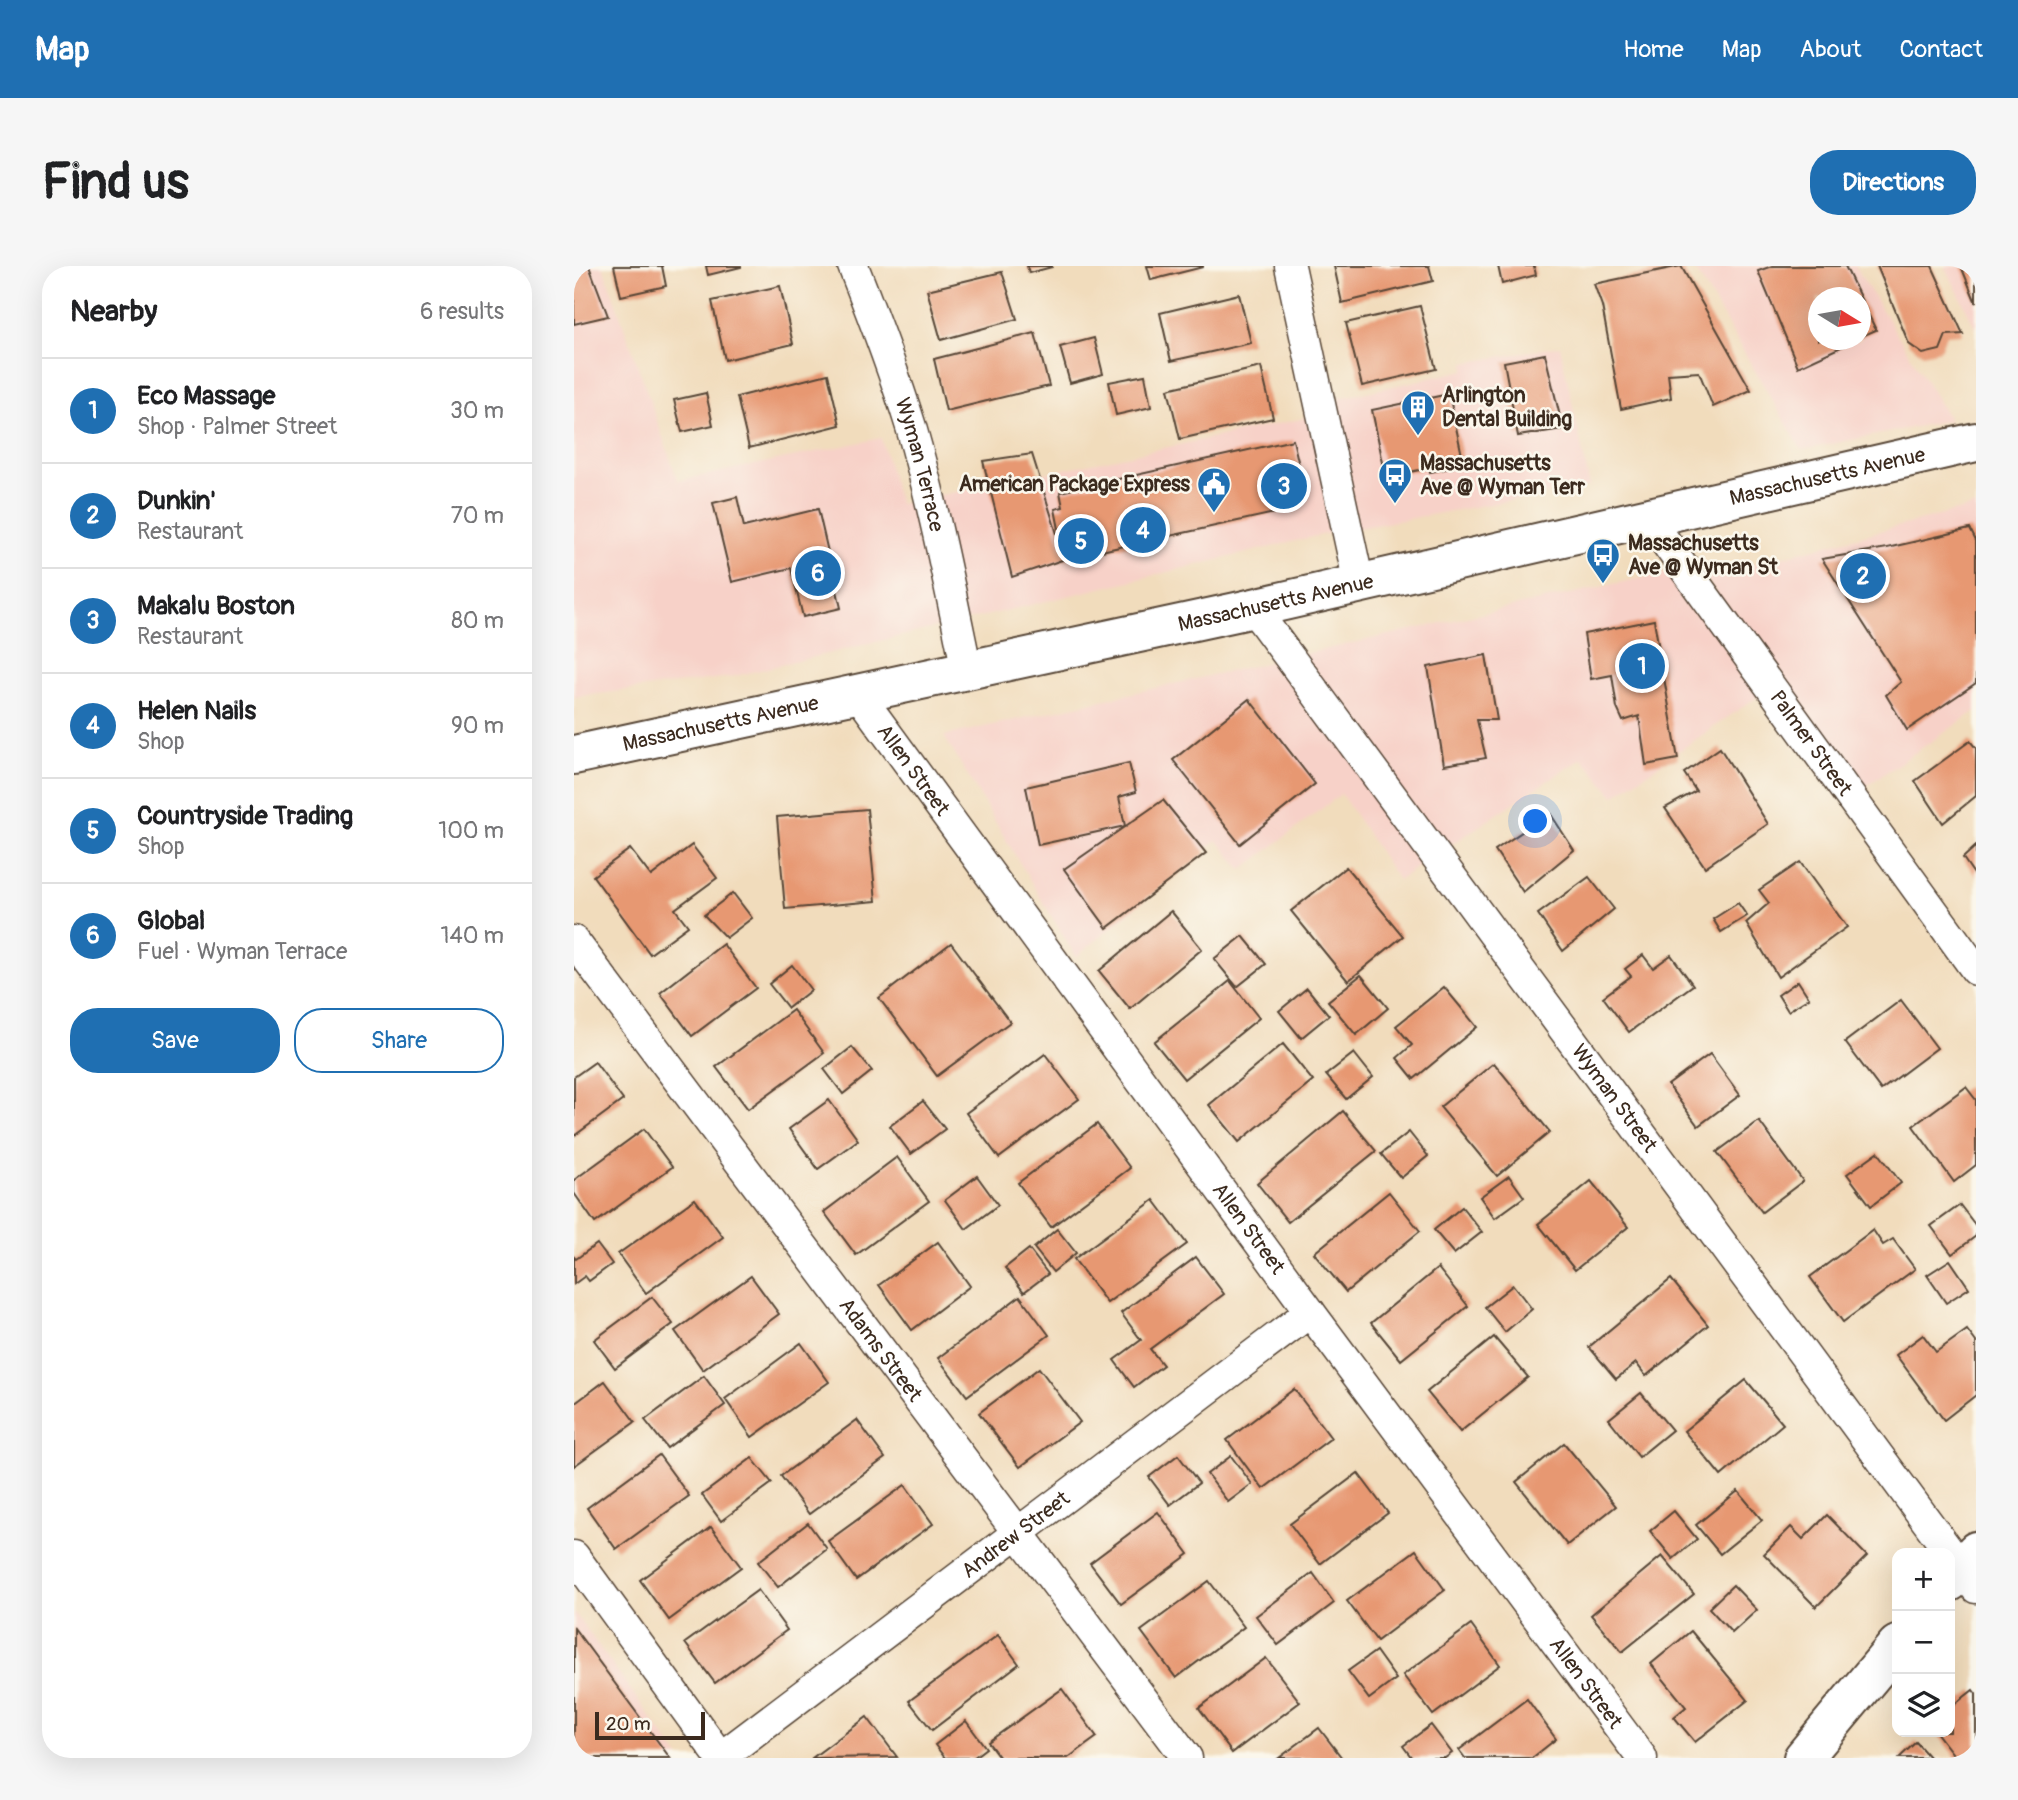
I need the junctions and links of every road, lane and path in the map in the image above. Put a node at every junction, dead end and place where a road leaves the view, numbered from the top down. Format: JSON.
{"nodes":[{"id":1,"x":853,"y":266,"type":"edge"},
{"id":2,"x":1290,"y":266,"type":"edge"},
{"id":3,"x":1976,"y":442,"type":"edge"},
{"id":4,"x":1647,"y":518,"type":"junction"},
{"id":5,"x":1359,"y":584,"type":"junction"},
{"id":6,"x":1253,"y":608,"type":"junction"},
{"id":7,"x":967,"y":671,"type":"junction"},
{"id":8,"x":859,"y":694,"type":"junction"},
{"id":9,"x":574,"y":755,"type":"edge"},
{"id":10,"x":574,"y":942,"type":"edge"},
{"id":11,"x":1976,"y":970,"type":"edge"},
{"id":12,"x":1310,"y":1312,"type":"junction"},
{"id":13,"x":1017,"y":1534,"type":"junction"},
{"id":14,"x":574,"y":1556,"type":"edge"},
{"id":15,"x":1966,"y":1572,"type":"edge"},
{"id":16,"x":1892,"y":1650,"type":"edge"},
{"id":17,"x":721,"y":1758,"type":"edge"},
{"id":18,"x":1187,"y":1758,"type":"edge"},
{"id":19,"x":1642,"y":1758,"type":"edge"},
{"id":20,"x":1802,"y":1758,"type":"edge"}],
"edges":[{"from":1,"to":7,"type":"street","name":"Wyman Terrace"},
{"from":2,"to":5,"type":"street"},
{"from":3,"to":4,"type":"main road","name":"Massachusetts Avenue"},
{"from":4,"to":5,"type":"main road","name":"Massachusetts Avenue"},
{"from":4,"to":11,"type":"street","name":"Palmer Street"},
{"from":5,"to":6,"type":"main road","name":"Massachusetts Avenue"},
{"from":6,"to":7,"type":"main road","name":"Massachusetts Avenue"},
{"from":6,"to":15,"type":"street","name":"Wyman Street"},
{"from":7,"to":8,"type":"main road","name":"Massachusetts Avenue"},
{"from":8,"to":9,"type":"main road","name":"Massachusetts Avenue"},
{"from":8,"to":12,"type":"street","name":"Allen Street"},
{"from":10,"to":13,"type":"street","name":"Adams Street"},
{"from":12,"to":13,"type":"street","name":"Andrew Street"},
{"from":12,"to":19,"type":"street","name":"Allen Street"},
{"from":13,"to":17,"type":"street","name":"Andrew Street"},
{"from":13,"to":18,"type":"street","name":"Adams Street"},
{"from":14,"to":17,"type":"street"},
{"from":16,"to":20,"type":"main road"}]}
